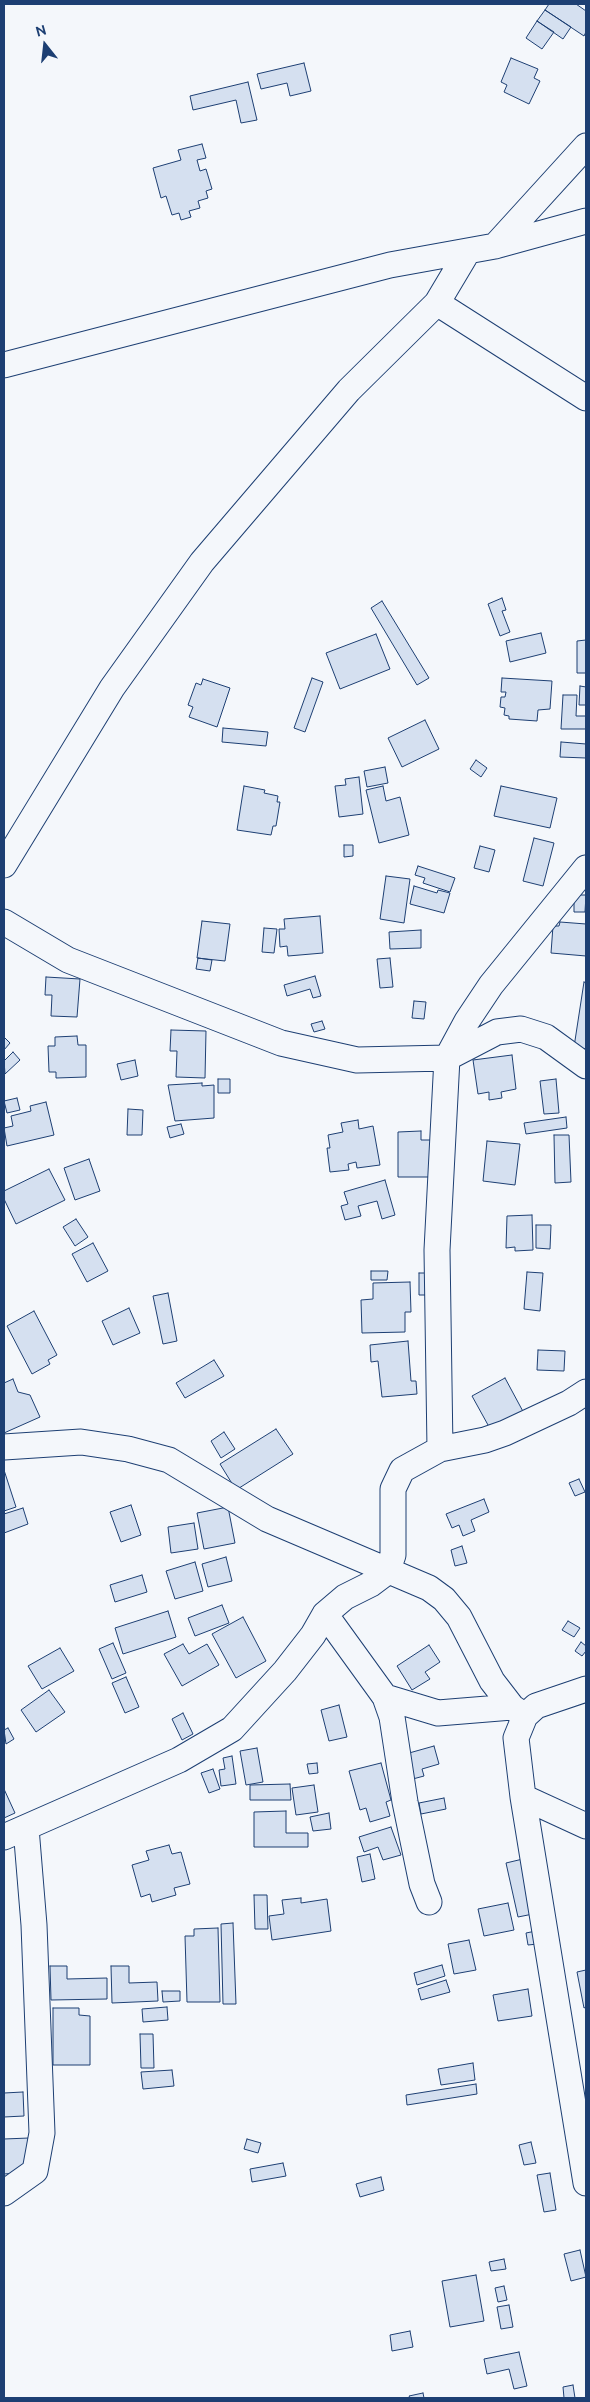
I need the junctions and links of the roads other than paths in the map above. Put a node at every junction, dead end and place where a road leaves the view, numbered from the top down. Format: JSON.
{"nodes":[{"id":1,"x":586,"y":146,"type":"edge"},
{"id":2,"x":586,"y":221,"type":"edge"},
{"id":3,"x":495,"y":246,"type":"junction"},
{"id":4,"x":468,"y":251,"type":"junction"},
{"id":5,"x":437,"y":304,"type":"junction"},
{"id":6,"x":4,"y":365,"type":"edge"},
{"id":7,"x":586,"y":398,"type":"edge"},
{"id":8,"x":4,"y":865,"type":"edge"},
{"id":9,"x":586,"y":868,"type":"edge"},
{"id":10,"x":4,"y":922,"type":"edge"},
{"id":11,"x":446,"y":1058,"type":"junction"},
{"id":12,"x":586,"y":1066,"type":"edge"},
{"id":13,"x":586,"y":1392,"type":"edge"},
{"id":14,"x":4,"y":1447,"type":"edge"},
{"id":15,"x":440,"y":1449,"type":"junction"},
{"id":16,"x":387,"y":1572,"type":"junction"},
{"id":17,"x":325,"y":1614,"type":"junction"},
{"id":18,"x":586,"y":1689,"type":"edge"},
{"id":19,"x":385,"y":1698,"type":"junction"},
{"id":20,"x":519,"y":1712,"type":"junction"},
{"id":21,"x":523,"y":1797,"type":"junction"},
{"id":22,"x":586,"y":1826,"type":"edge"},
{"id":23,"x":15,"y":1833,"type":"edge"},
{"id":24,"x":428,"y":1902,"type":"dead end"},
{"id":25,"x":586,"y":2183,"type":"edge"},
{"id":26,"x":4,"y":2194,"type":"edge"}],
"edges":[{"from":1,"to":3,"type":"street"},
{"from":2,"to":3,"type":"street"},
{"from":3,"to":4,"type":"street"},
{"from":4,"to":5,"type":"street"},
{"from":4,"to":6,"type":"street"},
{"from":5,"to":7,"type":"street"},
{"from":5,"to":8,"type":"street"},
{"from":9,"to":11,"type":"street"},
{"from":10,"to":11,"type":"street"},
{"from":11,"to":12,"type":"street"},
{"from":11,"to":15,"type":"street"},
{"from":13,"to":15,"type":"street"},
{"from":14,"to":16,"type":"street"},
{"from":15,"to":16,"type":"street"},
{"from":16,"to":17,"type":"street"},
{"from":16,"to":20,"type":"street"},
{"from":17,"to":19,"type":"street"},
{"from":17,"to":23,"type":"street"},
{"from":18,"to":20,"type":"street"},
{"from":19,"to":20,"type":"street"},
{"from":19,"to":24,"type":"street"},
{"from":20,"to":21,"type":"street"},
{"from":21,"to":22,"type":"street"},
{"from":21,"to":25,"type":"street"},
{"from":23,"to":26,"type":"street"}]}
